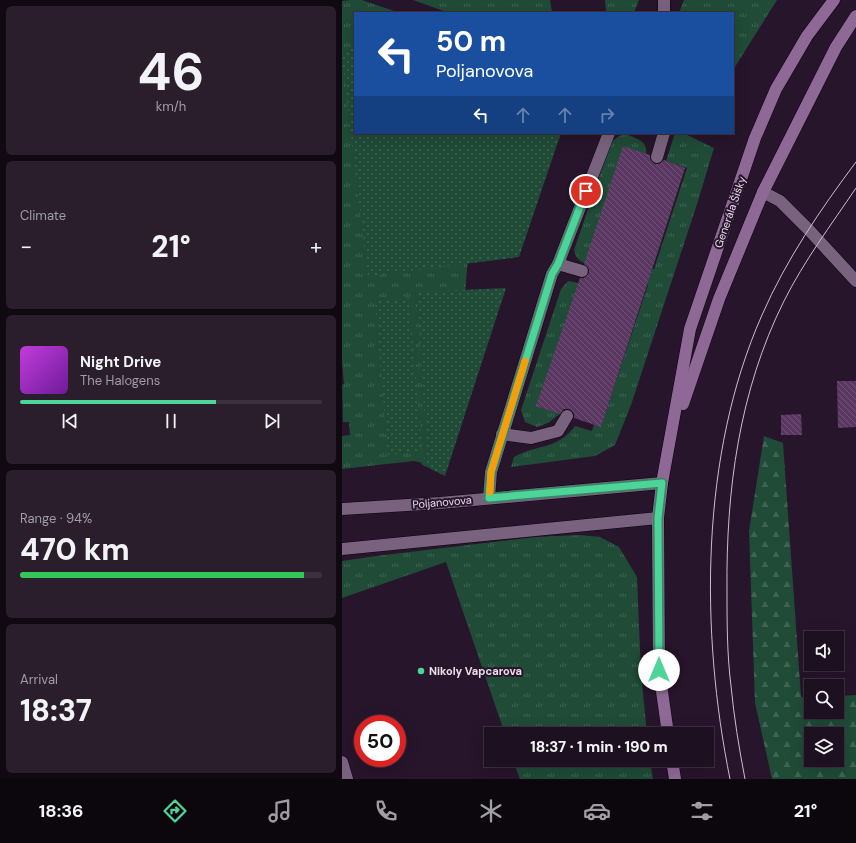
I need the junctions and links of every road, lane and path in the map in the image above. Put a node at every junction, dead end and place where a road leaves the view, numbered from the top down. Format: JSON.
{"nodes":[{"id":1,"x":664,"y":0,"type":"edge"},
{"id":2,"x":834,"y":0,"type":"edge"},
{"id":3,"x":664,"y":12,"type":"edge"},
{"id":4,"x":856,"y":16,"type":"edge"},
{"id":5,"x":609,"y":134,"type":"edge"},
{"id":6,"x":664,"y":134,"type":"edge"},
{"id":7,"x":657,"y":157,"type":"dead end"},
{"id":8,"x":763,"y":192,"type":"junction"},
{"id":9,"x":558,"y":264,"type":"junction"},
{"id":10,"x":582,"y":271,"type":"dead end"},
{"id":11,"x":856,"y":280,"type":"edge"},
{"id":12,"x":567,"y":416,"type":"dead end"},
{"id":13,"x":502,"y":434,"type":"junction"},
{"id":14,"x":670,"y":441,"type":"junction"},
{"id":15,"x":662,"y":483,"type":"junction"},
{"id":16,"x":489,"y":498,"type":"junction"},
{"id":17,"x":342,"y":509,"type":"edge"},
{"id":18,"x":658,"y":518,"type":"junction"},
{"id":19,"x":342,"y":549,"type":"edge"},
{"id":20,"x":667,"y":727,"type":"edge"},
{"id":21,"x":342,"y":762,"type":"edge"},
{"id":22,"x":673,"y":767,"type":"edge"},
{"id":23,"x":347,"y":779,"type":"edge"},
{"id":24,"x":675,"y":779,"type":"edge"}],
"edges":[{"from":1,"to":3,"type":"street"},
{"from":2,"to":14,"type":"main road","name":"Generála Šišky"},
{"from":4,"to":8,"type":"main road","name":"Generála Šišky"},
{"from":5,"to":9,"type":"street"},
{"from":6,"to":7,"type":"street"},
{"from":8,"to":11,"type":"street"},
{"from":8,"to":14,"type":"main road","name":"Generála Šišky"},
{"from":9,"to":10,"type":"street"},
{"from":9,"to":13,"type":"street"},
{"from":12,"to":13,"type":"street"},
{"from":13,"to":16,"type":"street"},
{"from":14,"to":15,"type":"main road","name":"Generála Šišky"},
{"from":15,"to":16,"type":"street","name":"Poljanovova"},
{"from":15,"to":18,"type":"main road","name":"Generála Šišky"},
{"from":16,"to":17,"type":"street","name":"Poljanovova"},
{"from":18,"to":19,"type":"street"},
{"from":18,"to":20,"type":"main road","name":"Generála Šišky"},
{"from":21,"to":23,"type":"street"},
{"from":22,"to":24,"type":"main road"}]}
